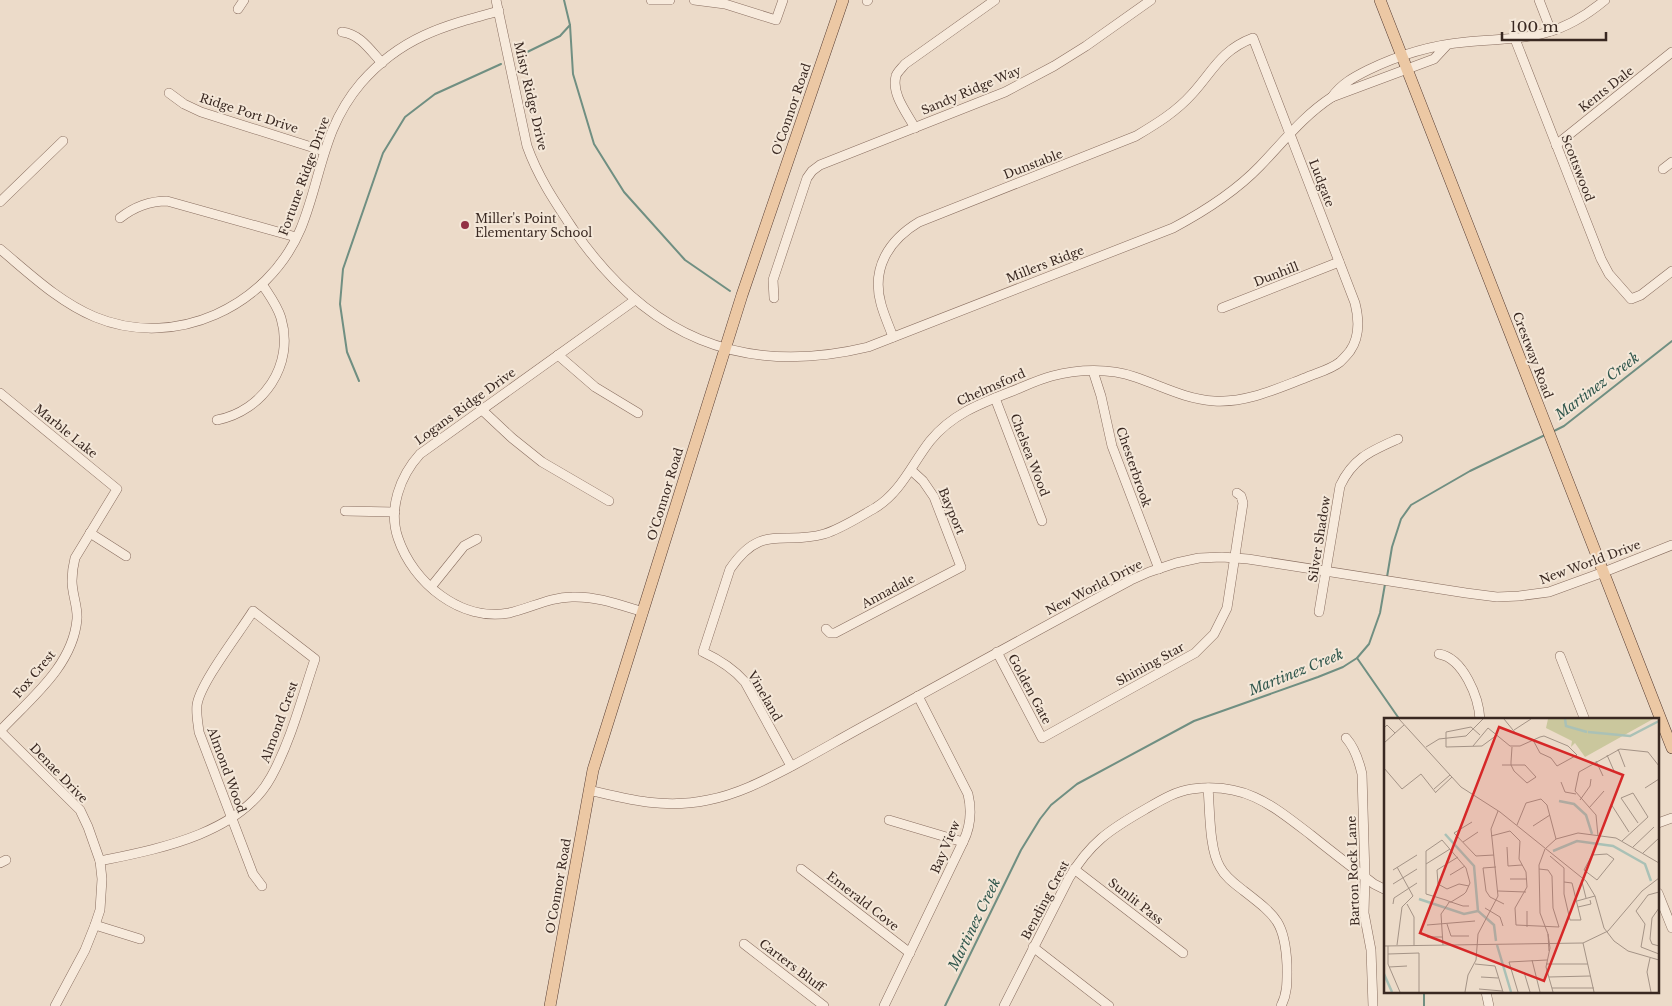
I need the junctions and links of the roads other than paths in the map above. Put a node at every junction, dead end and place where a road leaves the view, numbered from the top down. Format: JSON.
{"nodes":[{"id":1,"x":244,"y":0,"type":"edge"},
{"id":2,"x":496,"y":0,"type":"edge"},
{"id":3,"x":670,"y":0,"type":"edge"},
{"id":4,"x":694,"y":0,"type":"edge"},
{"id":5,"x":783,"y":0,"type":"edge"},
{"id":6,"x":843,"y":0,"type":"edge"},
{"id":7,"x":995,"y":0,"type":"edge"},
{"id":8,"x":1150,"y":0,"type":"edge"},
{"id":9,"x":1380,"y":0,"type":"edge"},
{"id":10,"x":1539,"y":0,"type":"edge"},
{"id":11,"x":1605,"y":0,"type":"edge"},
{"id":12,"x":651,"y":1,"type":"edge"},
{"id":13,"x":238,"y":9,"type":"dead end"},
{"id":14,"x":499,"y":11,"type":"junction"},
{"id":15,"x":1551,"y":31,"type":"junction"},
{"id":16,"x":342,"y":32,"type":"dead end"},
{"id":17,"x":1253,"y":38,"type":"joint"},
{"id":18,"x":1515,"y":39,"type":"junction"},
{"id":19,"x":1447,"y":45,"type":"junction"},
{"id":20,"x":1672,"y":52,"type":"edge"},
{"id":21,"x":1402,"y":56,"type":"junction"},
{"id":22,"x":382,"y":63,"type":"junction"},
{"id":23,"x":1370,"y":69,"type":"junction"},
{"id":24,"x":1407,"y":70,"type":"junction"},
{"id":25,"x":1375,"y":82,"type":"junction"},
{"id":26,"x":169,"y":93,"type":"dead end"},
{"id":27,"x":1332,"y":97,"type":"junction"},
{"id":28,"x":915,"y":128,"type":"junction"},
{"id":29,"x":1289,"y":132,"type":"junction"},
{"id":30,"x":63,"y":141,"type":"dead end"},
{"id":31,"x":1556,"y":145,"type":"junction"},
{"id":32,"x":324,"y":151,"type":"junction"},
{"id":33,"x":1672,"y":162,"type":"edge"},
{"id":34,"x":1663,"y":169,"type":"dead end"},
{"id":35,"x":0,"y":202,"type":"edge"},
{"id":36,"x":120,"y":218,"type":"dead end"},
{"id":37,"x":296,"y":237,"type":"junction"},
{"id":38,"x":0,"y":249,"type":"edge"},
{"id":39,"x":1339,"y":262,"type":"junction"},
{"id":40,"x":1672,"y":271,"type":"edge"},
{"id":41,"x":262,"y":284,"type":"junction"},
{"id":42,"x":774,"y":298,"type":"dead end"},
{"id":43,"x":635,"y":300,"type":"junction"},
{"id":44,"x":1222,"y":308,"type":"dead end"},
{"id":45,"x":893,"y":337,"type":"junction"},
{"id":46,"x":1356,"y":339,"type":"joint"},
{"id":47,"x":726,"y":348,"type":"junction"},
{"id":48,"x":558,"y":355,"type":"junction"},
{"id":49,"x":1093,"y":371,"type":"junction"},
{"id":50,"x":0,"y":393,"type":"edge"},
{"id":51,"x":995,"y":398,"type":"junction"},
{"id":52,"x":481,"y":409,"type":"junction"},
{"id":53,"x":638,"y":413,"type":"dead end"},
{"id":54,"x":217,"y":420,"type":"dead end"},
{"id":55,"x":1398,"y":439,"type":"dead end"},
{"id":56,"x":911,"y":470,"type":"junction"},
{"id":57,"x":117,"y":489,"type":"joint"},
{"id":58,"x":1237,"y":493,"type":"dead end"},
{"id":59,"x":609,"y":501,"type":"dead end"},
{"id":60,"x":345,"y":511,"type":"dead end"},
{"id":61,"x":395,"y":512,"type":"junction"},
{"id":62,"x":1042,"y":521,"type":"dead end"},
{"id":63,"x":90,"y":533,"type":"junction"},
{"id":64,"x":477,"y":538,"type":"dead end"},
{"id":65,"x":1672,"y":545,"type":"edge"},
{"id":66,"x":126,"y":556,"type":"dead end"},
{"id":67,"x":1235,"y":558,"type":"junction"},
{"id":68,"x":961,"y":567,"type":"joint"},
{"id":69,"x":1159,"y":569,"type":"junction"},
{"id":70,"x":1326,"y":571,"type":"junction"},
{"id":71,"x":1604,"y":572,"type":"junction"},
{"id":72,"x":432,"y":587,"type":"junction"},
{"id":73,"x":253,"y":611,"type":"joint"},
{"id":74,"x":643,"y":612,"type":"junction"},
{"id":75,"x":1319,"y":612,"type":"dead end"},
{"id":76,"x":826,"y":629,"type":"dead end"},
{"id":77,"x":704,"y":652,"type":"joint"},
{"id":78,"x":997,"y":652,"type":"junction"},
{"id":79,"x":1439,"y":654,"type":"dead end"},
{"id":80,"x":1560,"y":656,"type":"dead end"},
{"id":81,"x":918,"y":696,"type":"junction"},
{"id":82,"x":1480,"y":718,"type":"edge"},
{"id":83,"x":1583,"y":718,"type":"edge"},
{"id":84,"x":0,"y":731,"type":"edge"},
{"id":85,"x":1042,"y":738,"type":"joint"},
{"id":86,"x":1346,"y":738,"type":"dead end"},
{"id":87,"x":1672,"y":748,"type":"edge"},
{"id":88,"x":791,"y":766,"type":"junction"},
{"id":89,"x":1208,"y":788,"type":"junction"},
{"id":90,"x":589,"y":790,"type":"junction"},
{"id":91,"x":231,"y":818,"type":"junction"},
{"id":92,"x":1672,"y":818,"type":"edge"},
{"id":93,"x":889,"y":820,"type":"dead end"},
{"id":94,"x":1660,"y":822,"type":"edge"},
{"id":95,"x":964,"y":842,"type":"junction"},
{"id":96,"x":100,"y":861,"type":"junction"},
{"id":97,"x":801,"y":869,"type":"dead end"},
{"id":98,"x":1074,"y":870,"type":"junction"},
{"id":99,"x":1365,"y":878,"type":"junction"},
{"id":100,"x":262,"y":886,"type":"dead end"},
{"id":101,"x":1384,"y":889,"type":"edge"},
{"id":102,"x":1660,"y":898,"type":"edge"},
{"id":103,"x":95,"y":925,"type":"junction"},
{"id":104,"x":1672,"y":928,"type":"edge"},
{"id":105,"x":140,"y":938,"type":"dead end"},
{"id":106,"x":744,"y":944,"type":"dead end"},
{"id":107,"x":1034,"y":947,"type":"junction"},
{"id":108,"x":910,"y":953,"type":"junction"},
{"id":109,"x":1182,"y":953,"type":"dead end"},
{"id":110,"x":59,"y":1005,"type":"edge"},
{"id":111,"x":550,"y":1006,"type":"edge"},
{"id":112,"x":824,"y":1006,"type":"edge"},
{"id":113,"x":884,"y":1006,"type":"edge"},
{"id":114,"x":1004,"y":1006,"type":"edge"},
{"id":115,"x":1110,"y":1006,"type":"edge"},
{"id":116,"x":1281,"y":1006,"type":"edge"},
{"id":117,"x":1373,"y":1006,"type":"edge"}],
"edges":[{"from":1,"to":13,"type":"street"},
{"from":2,"to":14,"type":"street","name":"Misty Ridge Drive"},
{"from":3,"to":12,"type":"street"},
{"from":4,"to":5,"type":"street"},
{"from":6,"to":47,"type":"main road","name":"O'Connor Road"},
{"from":7,"to":28,"type":"street"},
{"from":8,"to":28,"type":"street","name":"Sandy Ridge Way"},
{"from":9,"to":21,"type":"main road","name":"Crestway Road"},
{"from":10,"to":15,"type":"street"},
{"from":11,"to":15,"type":"street","name":"Millers Ridge"},
{"from":14,"to":22,"type":"street","name":"Fortune Ridge Drive"},
{"from":14,"to":43,"type":"street","name":"Misty Ridge Drive"},
{"from":15,"to":18,"type":"street","name":"Millers Ridge"},
{"from":16,"to":22,"type":"street"},
{"from":17,"to":29,"type":"street","name":"Ludgate"},
{"from":17,"to":45,"type":"street","name":"Dunstable"},
{"from":18,"to":19,"type":"street","name":"Millers Ridge"},
{"from":18,"to":31,"type":"street","name":"Scottswood"},
{"from":19,"to":21,"type":"street","name":"Millers Ridge"},
{"from":19,"to":24,"type":"street","name":"Millers Ridge"},
{"from":20,"to":31,"type":"street","name":"Kents Dale"},
{"from":21,"to":23,"type":"street","name":"Millers Ridge"},
{"from":21,"to":24,"type":"main road","name":"Crestway Road"},
{"from":22,"to":32,"type":"street","name":"Fortune Ridge Drive"},
{"from":23,"to":25,"type":"street"},
{"from":23,"to":27,"type":"street","name":"Millers Ridge"},
{"from":24,"to":25,"type":"street","name":"Millers Ridge"},
{"from":24,"to":71,"type":"main road","name":"Crestway Road"},
{"from":25,"to":27,"type":"street","name":"Millers Ridge"},
{"from":26,"to":32,"type":"street","name":"Ridge Port Drive"},
{"from":27,"to":29,"type":"street","name":"Millers Ridge"},
{"from":28,"to":42,"type":"street","name":"Sandy Ridge Way"},
{"from":29,"to":39,"type":"street","name":"Ludgate"},
{"from":29,"to":45,"type":"street","name":"Millers Ridge"},
{"from":30,"to":35,"type":"street"},
{"from":31,"to":40,"type":"street","name":"Scottswood"},
{"from":32,"to":37,"type":"street","name":"Fortune Ridge Drive"},
{"from":33,"to":34,"type":"street"},
{"from":36,"to":37,"type":"street"},
{"from":37,"to":41,"type":"street","name":"Fortune Ridge Drive"},
{"from":38,"to":41,"type":"street","name":"Fortune Ridge Drive"},
{"from":39,"to":44,"type":"street","name":"Dunhill"},
{"from":39,"to":46,"type":"street","name":"Ludgate"},
{"from":41,"to":54,"type":"street"},
{"from":43,"to":47,"type":"street","name":"Misty Ridge Drive"},
{"from":43,"to":48,"type":"street","name":"Logans Ridge Drive"},
{"from":45,"to":47,"type":"street","name":"Millers Ridge"},
{"from":46,"to":49,"type":"street","name":"Chelmsford"},
{"from":47,"to":74,"type":"main road","name":"O'Connor Road"},
{"from":48,"to":52,"type":"street","name":"Logans Ridge Drive"},
{"from":48,"to":53,"type":"street"},
{"from":49,"to":51,"type":"street","name":"Chelmsford"},
{"from":49,"to":69,"type":"street","name":"Chesterbrook"},
{"from":50,"to":57,"type":"street","name":"Marble Lake"},
{"from":51,"to":56,"type":"street","name":"Chelmsford"},
{"from":51,"to":62,"type":"street","name":"Chelsea Wood"},
{"from":52,"to":59,"type":"street"},
{"from":52,"to":61,"type":"street","name":"Logans Ridge Drive"},
{"from":55,"to":70,"type":"street","name":"Silver Shadow"},
{"from":56,"to":68,"type":"street","name":"Bayport"},
{"from":56,"to":77,"type":"street","name":"Chelmsford"},
{"from":57,"to":63,"type":"street","name":"Fox Crest"},
{"from":58,"to":67,"type":"street","name":"Shining Star"},
{"from":60,"to":61,"type":"street"},
{"from":61,"to":72,"type":"street","name":"Logans Ridge Drive"},
{"from":63,"to":66,"type":"street"},
{"from":63,"to":84,"type":"street","name":"Fox Crest"},
{"from":64,"to":72,"type":"street"},
{"from":65,"to":71,"type":"street","name":"New World Drive"},
{"from":67,"to":69,"type":"street","name":"New World Drive"},
{"from":67,"to":70,"type":"street","name":"New World Drive"},
{"from":67,"to":85,"type":"street","name":"Shining Star"},
{"from":68,"to":76,"type":"street","name":"Annadale"},
{"from":69,"to":78,"type":"street","name":"New World Drive"},
{"from":70,"to":71,"type":"street","name":"New World Drive"},
{"from":70,"to":75,"type":"street","name":"Silver Shadow"},
{"from":71,"to":87,"type":"main road","name":"Crestway Road"},
{"from":72,"to":74,"type":"street","name":"Logans Ridge Drive"},
{"from":73,"to":91,"type":"street","name":"Almond Wood"},
{"from":73,"to":91,"type":"street","name":"Almond Crest"},
{"from":74,"to":90,"type":"main road","name":"O'Connor Road"},
{"from":77,"to":88,"type":"street","name":"Vineland"},
{"from":78,"to":81,"type":"street","name":"New World Drive"},
{"from":78,"to":85,"type":"street","name":"Golden Gate"},
{"from":79,"to":82,"type":"street"},
{"from":80,"to":83,"type":"street"},
{"from":81,"to":88,"type":"street","name":"New World Drive"},
{"from":81,"to":95,"type":"street","name":"Bay View"},
{"from":84,"to":96,"type":"street","name":"Denae Drive"},
{"from":86,"to":99,"type":"street","name":"Barton Rock Lane"},
{"from":88,"to":90,"type":"street","name":"New World Drive"},
{"from":89,"to":98,"type":"street","name":"Bending Crest"},
{"from":89,"to":99,"type":"street","name":"Bending Crest"},
{"from":89,"to":116,"type":"street"},
{"from":90,"to":111,"type":"main road","name":"O'Connor Road"},
{"from":91,"to":96,"type":"street","name":"Almond Crest"},
{"from":91,"to":100,"type":"street","name":"Almond Wood"},
{"from":92,"to":94,"type":"street"},
{"from":93,"to":95,"type":"street"},
{"from":95,"to":108,"type":"street","name":"Bay View"},
{"from":96,"to":103,"type":"street","name":"Denae Drive"},
{"from":97,"to":108,"type":"street","name":"Emerald Cove"},
{"from":98,"to":107,"type":"street","name":"Bending Crest"},
{"from":98,"to":109,"type":"street","name":"Sunlit Pass"},
{"from":99,"to":101,"type":"street","name":"Bending Crest"},
{"from":99,"to":117,"type":"street","name":"Barton Rock Lane"},
{"from":102,"to":104,"type":"street"},
{"from":103,"to":105,"type":"street"},
{"from":103,"to":110,"type":"street","name":"Denae Drive"},
{"from":106,"to":112,"type":"street","name":"Carters Bluff"},
{"from":107,"to":114,"type":"street","name":"Bending Crest"},
{"from":107,"to":115,"type":"street"},
{"from":108,"to":113,"type":"street","name":"Bay View"}]}
